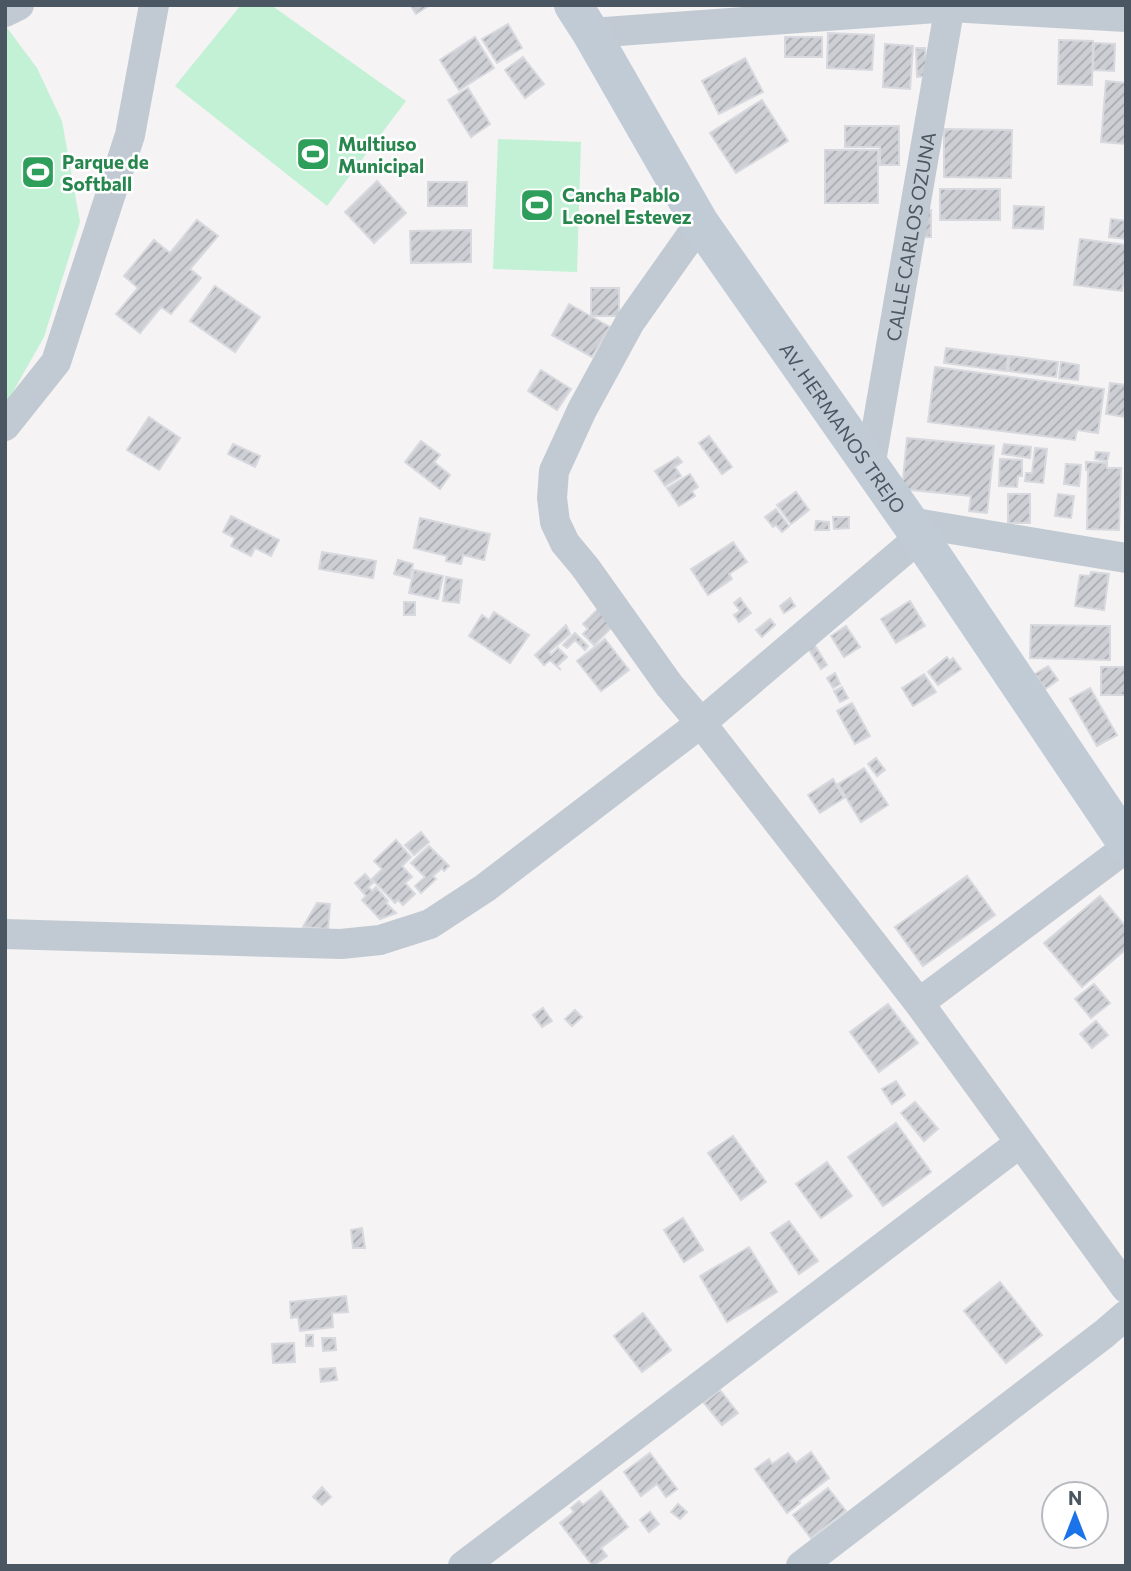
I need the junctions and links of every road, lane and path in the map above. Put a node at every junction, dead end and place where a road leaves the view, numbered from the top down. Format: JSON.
{"nodes":[{"id":1,"x":19,"y":5,"type":"edge"},
{"id":2,"x":155,"y":5,"type":"edge"},
{"id":3,"x":950,"y":6,"type":"edge"},
{"id":4,"x":5,"y":12,"type":"edge"},
{"id":5,"x":1126,"y":17,"type":"edge"},
{"id":6,"x":582,"y":19,"type":"edge"},
{"id":7,"x":700,"y":223,"type":"junction"},
{"id":8,"x":5,"y":426,"type":"edge"},
{"id":9,"x":870,"y":467,"type":"junction"},
{"id":10,"x":914,"y":530,"type":"junction"},
{"id":11,"x":1126,"y":558,"type":"edge"},
{"id":12,"x":701,"y":723,"type":"junction"},
{"id":13,"x":1126,"y":845,"type":"edge"},
{"id":14,"x":5,"y":933,"type":"edge"},
{"id":15,"x":919,"y":1003,"type":"junction"},
{"id":16,"x":1020,"y":1143,"type":"junction"},
{"id":17,"x":1126,"y":1288,"type":"edge"},
{"id":18,"x":1126,"y":1315,"type":"edge"},
{"id":19,"x":463,"y":1566,"type":"edge"},
{"id":20,"x":801,"y":1566,"type":"edge"}],
"edges":[{"from":1,"to":4,"type":"street"},
{"from":2,"to":8,"type":"street"},
{"from":3,"to":5,"type":"street"},
{"from":3,"to":6,"type":"street"},
{"from":3,"to":9,"type":"street","name":"CALLE CARLOS OZUNA"},
{"from":6,"to":7,"type":"main road","name":"AV. HERMANOS TREJO"},
{"from":7,"to":9,"type":"main road","name":"AV. HERMANOS TREJO"},
{"from":7,"to":12,"type":"street"},
{"from":9,"to":10,"type":"main road","name":"AV. HERMANOS TREJO"},
{"from":10,"to":11,"type":"street"},
{"from":10,"to":12,"type":"street"},
{"from":10,"to":13,"type":"main road","name":"AV. HERMANOS TREJO"},
{"from":12,"to":14,"type":"street"},
{"from":12,"to":15,"type":"street"},
{"from":13,"to":15,"type":"street"},
{"from":15,"to":16,"type":"street"},
{"from":16,"to":17,"type":"street"},
{"from":16,"to":19,"type":"street"},
{"from":18,"to":20,"type":"street"}]}
